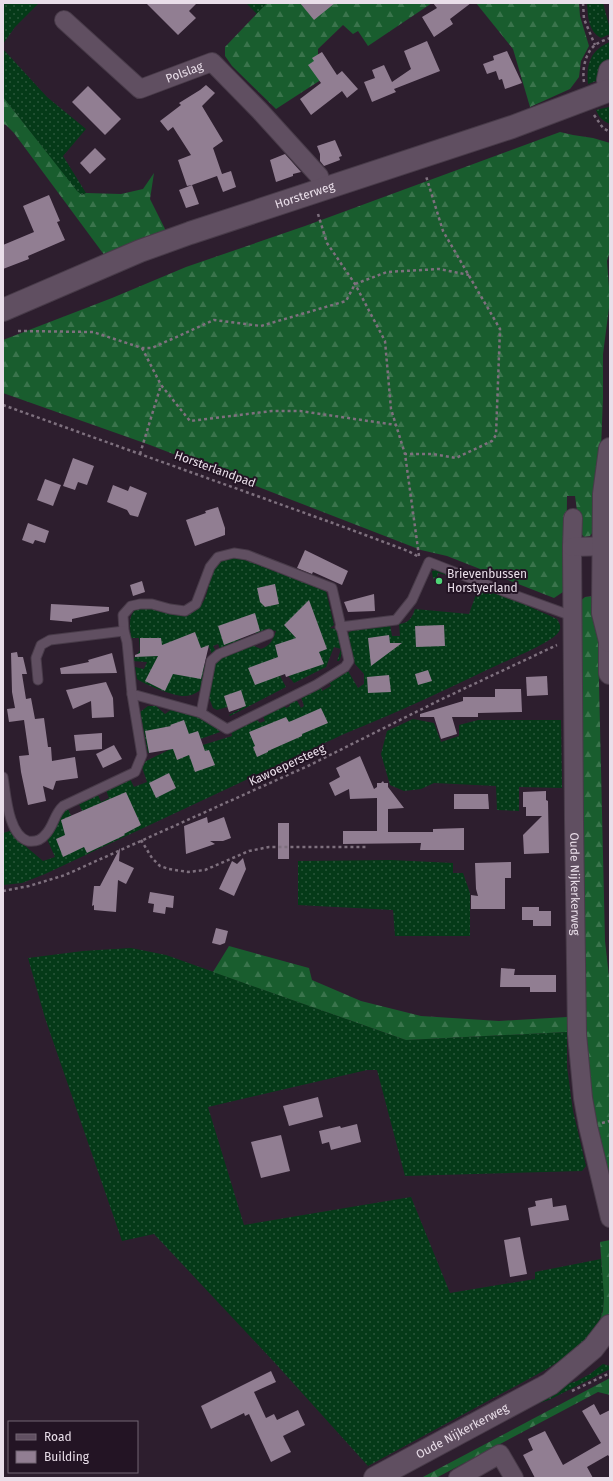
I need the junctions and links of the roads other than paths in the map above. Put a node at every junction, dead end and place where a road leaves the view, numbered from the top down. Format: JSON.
{"nodes":[{"id":1,"x":64,"y":20,"type":"dead end"},
{"id":2,"x":610,"y":71,"type":"edge"},
{"id":3,"x":610,"y":91,"type":"edge"},
{"id":4,"x":323,"y":189,"type":"junction"},
{"id":5,"x":3,"y":310,"type":"edge"},
{"id":6,"x":610,"y":449,"type":"edge"},
{"id":7,"x":573,"y":518,"type":"dead end"},
{"id":8,"x":607,"y":546,"type":"edge"},
{"id":9,"x":572,"y":547,"type":"junction"},
{"id":10,"x":572,"y":616,"type":"junction"},
{"id":11,"x":340,"y":627,"type":"junction"},
{"id":12,"x":124,"y":631,"type":"junction"},
{"id":13,"x":269,"y":634,"type":"dead end"},
{"id":14,"x":610,"y":640,"type":"edge"},
{"id":15,"x":610,"y":673,"type":"edge"},
{"id":16,"x":38,"y":680,"type":"dead end"},
{"id":17,"x":132,"y":694,"type":"junction"},
{"id":18,"x":201,"y":713,"type":"junction"},
{"id":19,"x":3,"y":777,"type":"edge"},
{"id":20,"x":610,"y":1218,"type":"edge"},
{"id":21,"x":608,"y":1339,"type":"edge"},
{"id":22,"x":375,"y":1478,"type":"edge"},
{"id":23,"x":458,"y":1478,"type":"edge"},
{"id":24,"x":514,"y":1478,"type":"edge"}],
"edges":[{"from":1,"to":4,"type":"street","name":"Polslag"},
{"from":2,"to":3,"type":"main road"},
{"from":3,"to":4,"type":"main road","name":"Horsterweg"},
{"from":4,"to":5,"type":"main road","name":"Horsterweg"},
{"from":6,"to":8,"type":"main road"},
{"from":7,"to":9,"type":"street","name":"Oude Nijkerkerweg"},
{"from":8,"to":9,"type":"street"},
{"from":8,"to":14,"type":"main road"},
{"from":9,"to":10,"type":"street","name":"Oude Nijkerkerweg"},
{"from":10,"to":11,"type":"lane"},
{"from":10,"to":20,"type":"street","name":"Oude Nijkerkerweg"},
{"from":11,"to":12,"type":"lane"},
{"from":11,"to":18,"type":"lane"},
{"from":12,"to":16,"type":"lane"},
{"from":12,"to":17,"type":"lane"},
{"from":13,"to":18,"type":"lane"},
{"from":14,"to":15,"type":"main road"},
{"from":17,"to":18,"type":"lane"},
{"from":17,"to":19,"type":"lane"},
{"from":21,"to":22,"type":"main road","name":"Oude Nijkerkerweg"},
{"from":23,"to":24,"type":"street"}]}
